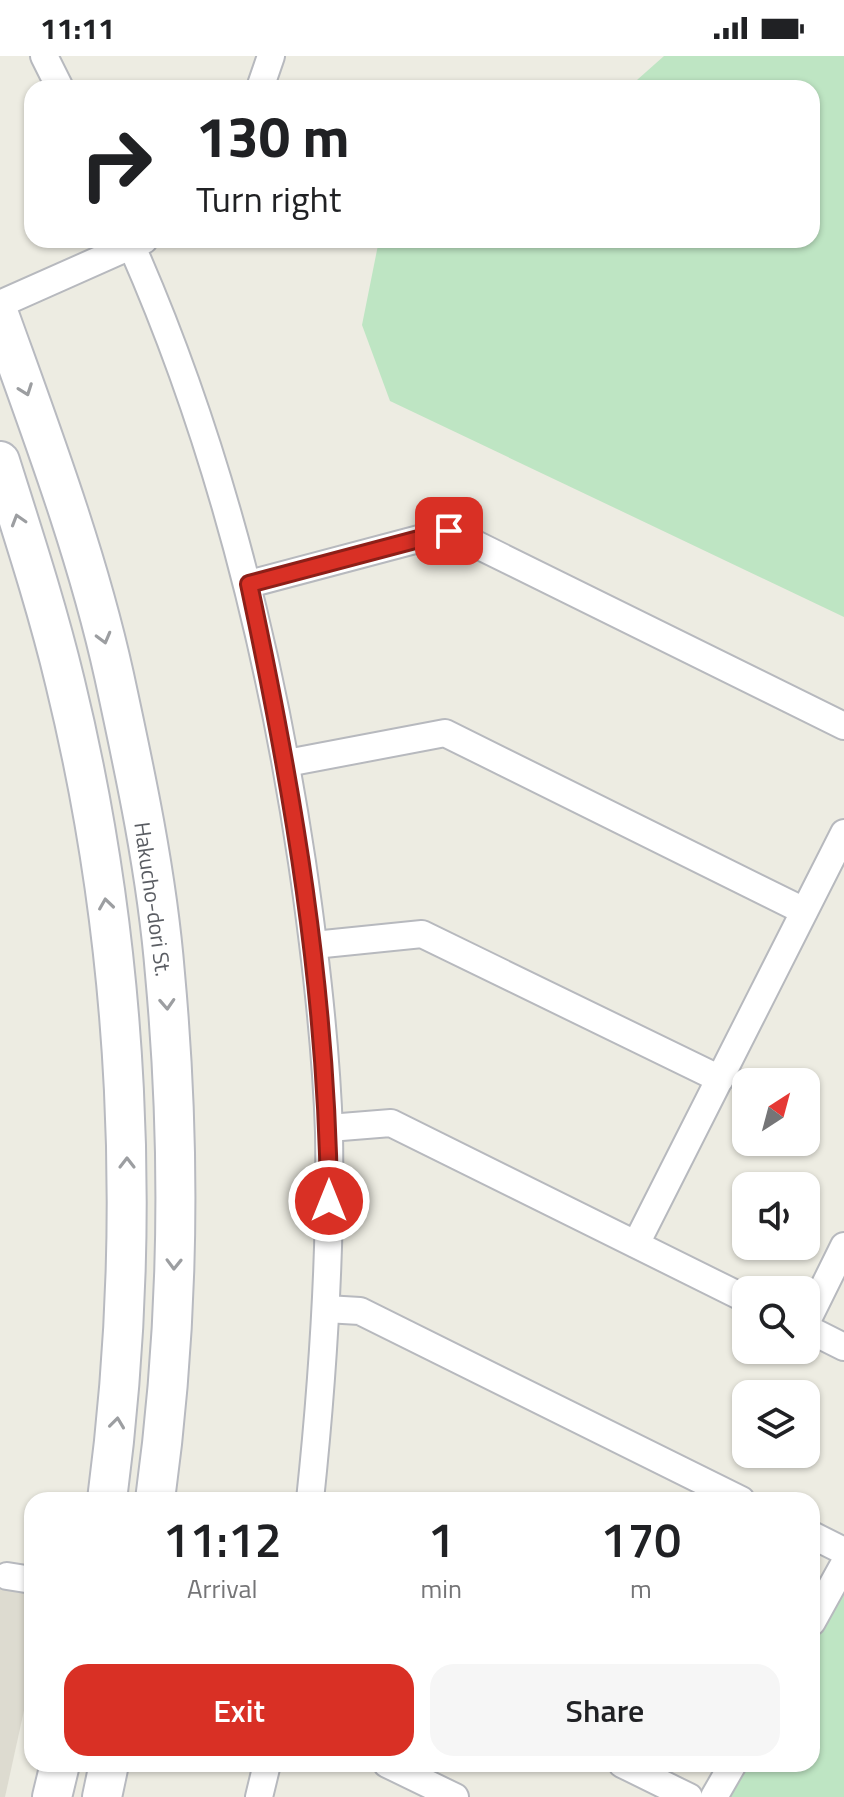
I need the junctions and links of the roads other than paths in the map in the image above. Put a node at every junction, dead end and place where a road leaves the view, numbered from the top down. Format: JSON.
{"nodes":[{"id":1,"x":44,"y":56,"type":"edge"},
{"id":2,"x":271,"y":56,"type":"edge"},
{"id":3,"x":56,"y":80,"type":"edge"},
{"id":4,"x":263,"y":80,"type":"edge"},
{"id":5,"x":122,"y":248,"type":"edge"},
{"id":6,"x":137,"y":248,"type":"edge"},
{"id":7,"x":0,"y":304,"type":"edge"},
{"id":8,"x":0,"y":317,"type":"edge"},
{"id":9,"x":0,"y":461,"type":"edge"},
{"id":10,"x":249,"y":584,"type":"junction"},
{"id":11,"x":844,"y":726,"type":"edge"},
{"id":12,"x":287,"y":763,"type":"junction"},
{"id":13,"x":844,"y":833,"type":"edge"},
{"id":14,"x":804,"y":911,"type":"junction"},
{"id":15,"x":314,"y":945,"type":"junction"},
{"id":16,"x":720,"y":1079,"type":"junction"},
{"id":17,"x":329,"y":1128,"type":"junction"},
{"id":18,"x":636,"y":1244,"type":"junction"},
{"id":19,"x":844,"y":1246,"type":"edge"},
{"id":20,"x":732,"y":1292,"type":"edge"},
{"id":21,"x":820,"y":1297,"type":"edge"},
{"id":22,"x":326,"y":1309,"type":"junction"},
{"id":23,"x":820,"y":1334,"type":"edge"},
{"id":24,"x":844,"y":1347,"type":"edge"},
{"id":25,"x":108,"y":1492,"type":"edge"},
{"id":26,"x":156,"y":1492,"type":"edge"},
{"id":27,"x":311,"y":1492,"type":"edge"},
{"id":28,"x":725,"y":1492,"type":"edge"},
{"id":29,"x":820,"y":1539,"type":"edge"},
{"id":30,"x":844,"y":1551,"type":"edge"},
{"id":31,"x":844,"y":1564,"type":"edge"},
{"id":32,"x":820,"y":1608,"type":"edge"},
{"id":33,"x":58,"y":1772,"type":"edge"},
{"id":34,"x":107,"y":1772,"type":"edge"},
{"id":35,"x":265,"y":1772,"type":"edge"},
{"id":36,"x":403,"y":1772,"type":"edge"},
{"id":37,"x":638,"y":1772,"type":"edge"},
{"id":38,"x":728,"y":1772,"type":"edge"},
{"id":39,"x":52,"y":1797,"type":"edge"},
{"id":40,"x":102,"y":1797,"type":"edge"},
{"id":41,"x":259,"y":1797,"type":"edge"},
{"id":42,"x":455,"y":1797,"type":"edge"},
{"id":43,"x":689,"y":1797,"type":"edge"},
{"id":44,"x":714,"y":1797,"type":"edge"}],
"edges":[{"from":1,"to":3,"type":"street"},
{"from":2,"to":4,"type":"street"},
{"from":5,"to":7,"type":"street"},
{"from":6,"to":10,"type":"street"},
{"from":8,"to":26,"type":"main road","name":"Hakucho-dori St.","one_way":true},
{"from":25,"to":9,"type":"main road","one_way":true},
{"from":10,"to":11,"type":"street"},
{"from":10,"to":12,"type":"street"},
{"from":12,"to":14,"type":"street"},
{"from":12,"to":15,"type":"street"},
{"from":13,"to":14,"type":"street"},
{"from":14,"to":16,"type":"street"},
{"from":15,"to":16,"type":"street"},
{"from":15,"to":17,"type":"street"},
{"from":16,"to":18,"type":"street"},
{"from":17,"to":18,"type":"street"},
{"from":17,"to":22,"type":"street"},
{"from":18,"to":20,"type":"street"},
{"from":19,"to":21,"type":"street"},
{"from":22,"to":27,"type":"street"},
{"from":22,"to":28,"type":"street"},
{"from":23,"to":24,"type":"street"},
{"from":29,"to":30,"type":"street"},
{"from":31,"to":32,"type":"street"},
{"from":33,"to":39,"type":"main road"},
{"from":34,"to":40,"type":"main road"},
{"from":35,"to":41,"type":"street"},
{"from":36,"to":42,"type":"street"},
{"from":37,"to":43,"type":"street"},
{"from":38,"to":44,"type":"street"}]}
